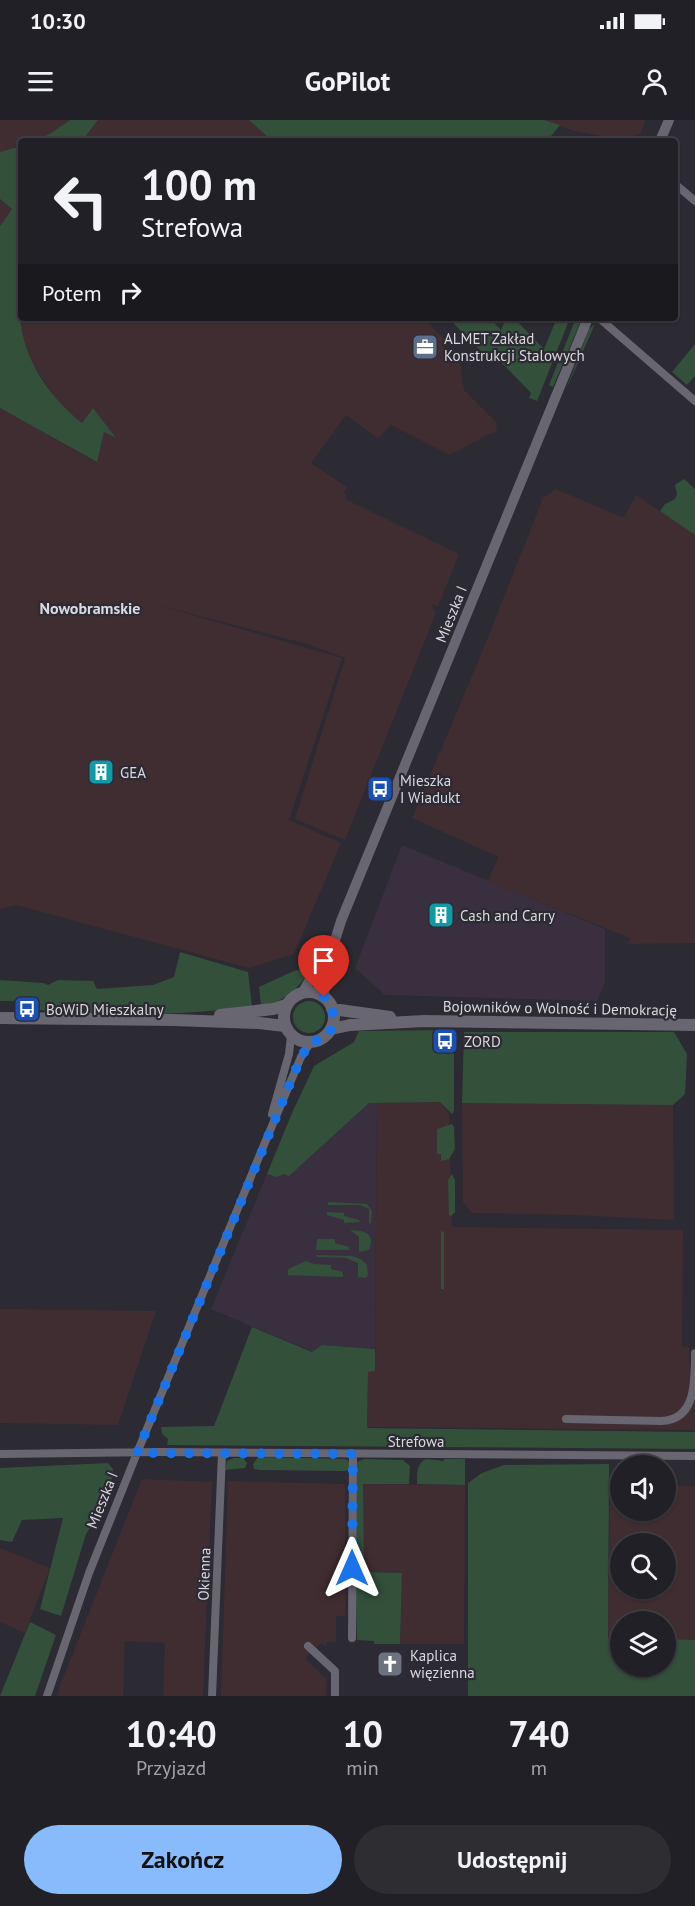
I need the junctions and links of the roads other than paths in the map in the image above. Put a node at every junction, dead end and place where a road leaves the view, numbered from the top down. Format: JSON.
{"nodes":[{"id":1,"x":669,"y":120,"type":"edge"},
{"id":2,"x":661,"y":138,"type":"edge"},
{"id":3,"x":678,"y":187,"type":"edge"},
{"id":4,"x":695,"y":201,"type":"edge"},
{"id":5,"x":587,"y":321,"type":"edge"},
{"id":6,"x":602,"y":321,"type":"edge"},
{"id":7,"x":695,"y":401,"type":"edge"},
{"id":8,"x":341,"y":921,"type":"junction"},
{"id":9,"x":303,"y":992,"type":"junction"},
{"id":10,"x":324,"y":997,"type":"junction"},
{"id":11,"x":286,"y":1005,"type":"junction"},
{"id":12,"x":332,"y":1009,"type":"junction"},
{"id":13,"x":0,"y":1018,"type":"edge"},
{"id":14,"x":174,"y":1020,"type":"junction"},
{"id":15,"x":424,"y":1021,"type":"junction"},
{"id":16,"x":695,"y":1025,"type":"edge"},
{"id":17,"x":331,"y":1029,"type":"junction"},
{"id":18,"x":288,"y":1031,"type":"junction"},
{"id":19,"x":310,"y":1042,"type":"junction"},
{"id":20,"x":261,"y":1152,"type":"junction"},
{"id":21,"x":695,"y":1353,"type":"edge"},
{"id":22,"x":566,"y":1419,"type":"dead end"},
{"id":23,"x":137,"y":1453,"type":"junction"},
{"id":24,"x":222,"y":1453,"type":"junction"},
{"id":25,"x":0,"y":1454,"type":"edge"},
{"id":26,"x":353,"y":1454,"type":"junction"},
{"id":27,"x":695,"y":1456,"type":"edge"},
{"id":28,"x":352,"y":1638,"type":"dead end"},
{"id":29,"x":308,"y":1646,"type":"dead end"},
{"id":30,"x":47,"y":1696,"type":"edge"},
{"id":31,"x":212,"y":1696,"type":"edge"},
{"id":32,"x":335,"y":1696,"type":"edge"}],
"edges":[{"from":1,"to":2,"type":"street"},
{"from":3,"to":4,"type":"street"},
{"from":5,"to":8,"type":"street","name":"Mieszka I"},
{"from":6,"to":7,"type":"street"},
{"from":8,"to":9,"type":"street","name":"Mieszka I"},
{"from":8,"to":10,"type":"street","name":"Mieszka I"},
{"from":9,"to":10,"type":"main road"},
{"from":9,"to":11,"type":"main road"},
{"from":10,"to":12,"type":"main road"},
{"from":11,"to":14,"type":"main road"},
{"from":11,"to":18,"type":"main road"},
{"from":12,"to":15,"type":"main road","name":"Bojowników o Wolność i Demokrację"},
{"from":12,"to":17,"type":"main road"},
{"from":13,"to":14,"type":"main road"},
{"from":14,"to":18,"type":"main road"},
{"from":15,"to":16,"type":"main road","name":"Bojowników o Wolność i Demokrację"},
{"from":15,"to":17,"type":"main road","name":"Bojowników o Wolność i Demokrację"},
{"from":17,"to":19,"type":"main road"},
{"from":18,"to":19,"type":"main road"},
{"from":18,"to":20,"type":"street","name":"Mieszka I"},
{"from":19,"to":20,"type":"street","name":"Mieszka I"},
{"from":20,"to":23,"type":"street","name":"Mieszka I"},
{"from":21,"to":22,"type":"street"},
{"from":23,"to":24,"type":"street","name":"Strefowa"},
{"from":23,"to":25,"type":"street","name":"Strefowa"},
{"from":23,"to":30,"type":"street","name":"Mieszka I"},
{"from":24,"to":26,"type":"street","name":"Strefowa"},
{"from":24,"to":31,"type":"street","name":"Okienna"},
{"from":26,"to":27,"type":"street","name":"Strefowa"},
{"from":26,"to":28,"type":"street"},
{"from":29,"to":32,"type":"street"}]}
